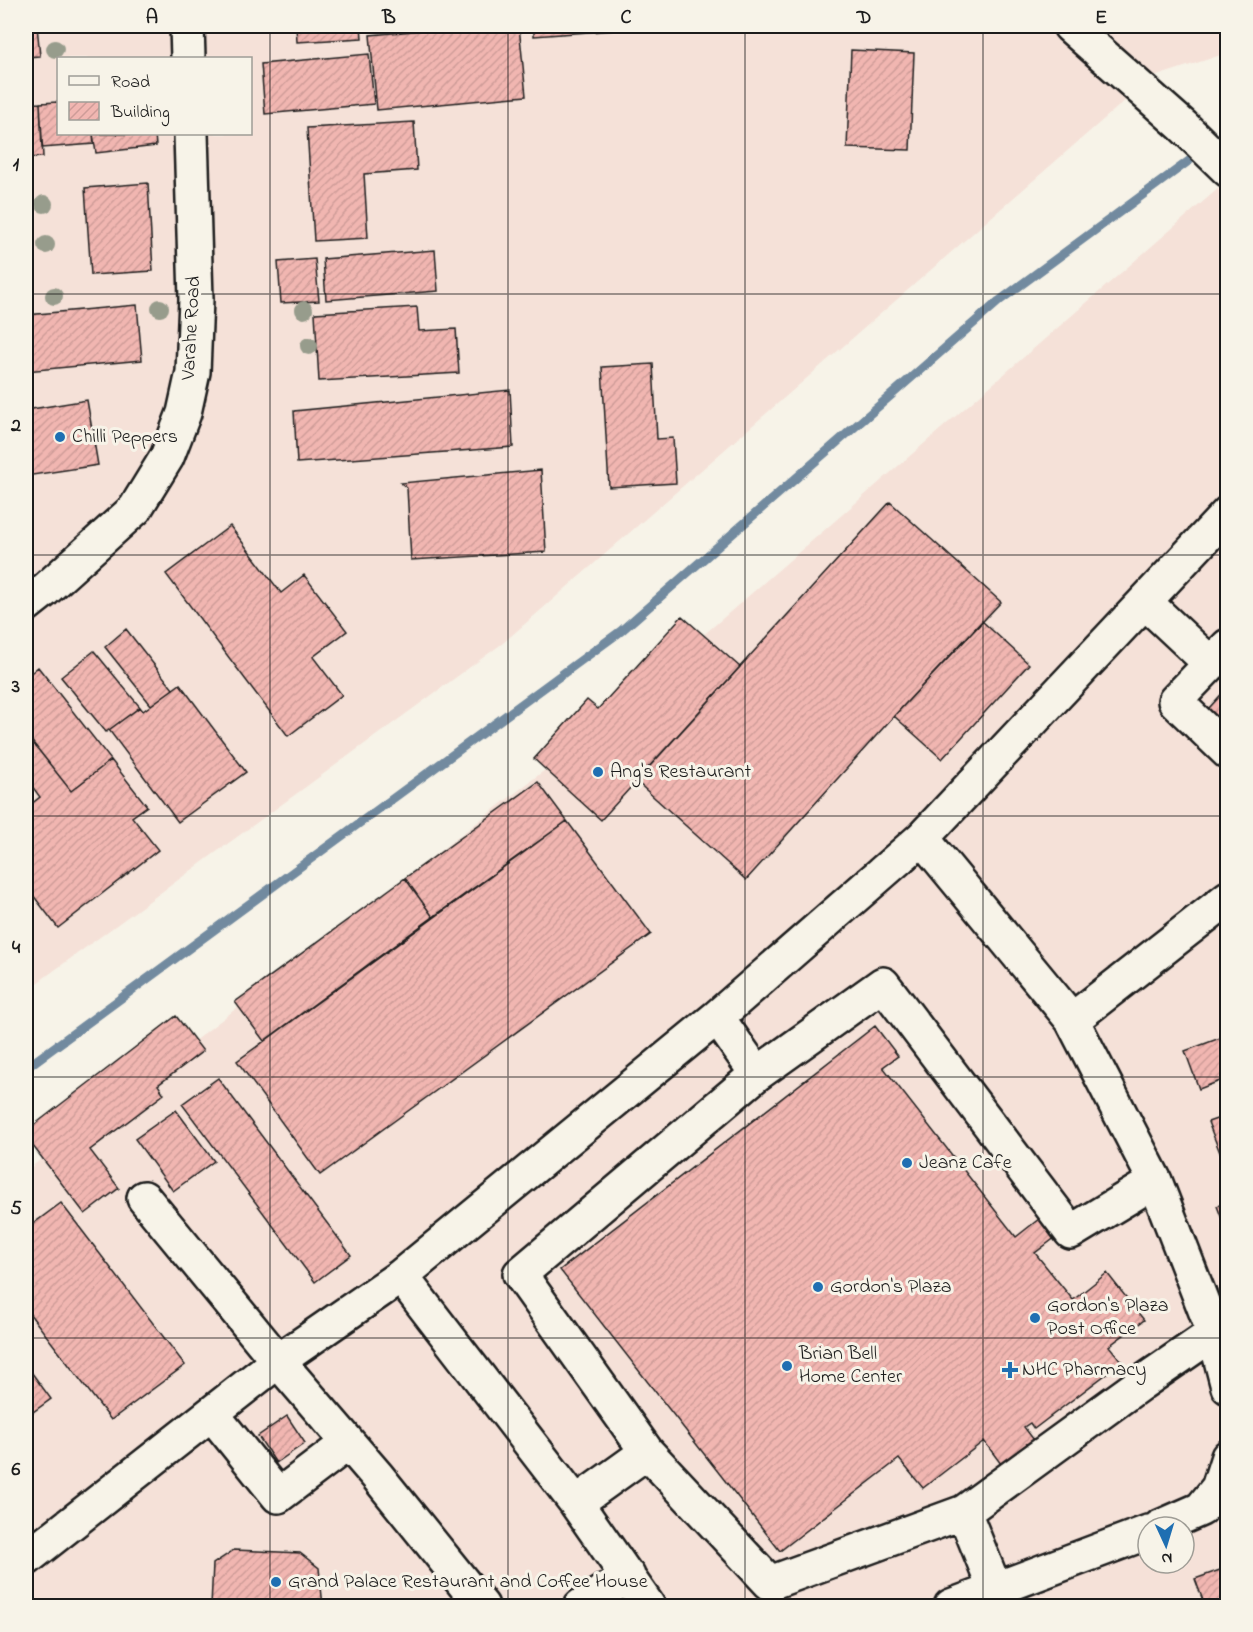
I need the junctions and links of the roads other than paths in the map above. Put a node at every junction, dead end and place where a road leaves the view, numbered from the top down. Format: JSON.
{"nodes":[{"id":1,"x":187,"y":26,"type":"edge"},
{"id":2,"x":1070,"y":26,"type":"edge"},
{"id":3,"x":188,"y":57,"type":"edge"},
{"id":4,"x":191,"y":135,"type":"edge"},
{"id":5,"x":1227,"y":170,"type":"edge"},
{"id":6,"x":1227,"y":513,"type":"edge"},
{"id":7,"x":1145,"y":602,"type":"junction"},
{"id":8,"x":26,"y":605,"type":"edge"},
{"id":9,"x":1219,"y":655,"type":"edge"},
{"id":10,"x":1227,"y":752,"type":"edge"},
{"id":11,"x":922,"y":838,"type":"junction"},
{"id":12,"x":1227,"y":898,"type":"edge"},
{"id":13,"x":717,"y":1017,"type":"junction"},
{"id":14,"x":1072,"y":1020,"type":"junction"},
{"id":15,"x":757,"y":1074,"type":"junction"},
{"id":16,"x":1155,"y":1181,"type":"junction"},
{"id":17,"x":144,"y":1198,"type":"dead end"},
{"id":18,"x":401,"y":1276,"type":"junction"},
{"id":19,"x":1214,"y":1334,"type":"junction"},
{"id":20,"x":278,"y":1361,"type":"junction"},
{"id":21,"x":1227,"y":1386,"type":"edge"},
{"id":22,"x":212,"y":1414,"type":"junction"},
{"id":23,"x":348,"y":1443,"type":"junction"},
{"id":24,"x":647,"y":1452,"type":"junction"},
{"id":25,"x":1227,"y":1457,"type":"edge"},
{"id":26,"x":1223,"y":1489,"type":"edge"},
{"id":27,"x":576,"y":1503,"type":"junction"},
{"id":28,"x":964,"y":1512,"type":"junction"},
{"id":29,"x":1187,"y":1515,"type":"edge"},
{"id":30,"x":1136,"y":1536,"type":"edge"},
{"id":31,"x":26,"y":1559,"type":"edge"},
{"id":32,"x":628,"y":1576,"type":"junction"},
{"id":33,"x":995,"y":1589,"type":"junction"},
{"id":34,"x":482,"y":1606,"type":"edge"},
{"id":35,"x":581,"y":1606,"type":"edge"},
{"id":36,"x":648,"y":1606,"type":"edge"},
{"id":37,"x":951,"y":1606,"type":"edge"}],
"edges":[{"from":1,"to":3,"type":"street"},
{"from":2,"to":5,"type":"street"},
{"from":4,"to":8,"type":"street","name":"Varahe Road"},
{"from":6,"to":7,"type":"street"},
{"from":7,"to":9,"type":"street"},
{"from":7,"to":11,"type":"street"},
{"from":9,"to":10,"type":"street"},
{"from":11,"to":13,"type":"street"},
{"from":11,"to":14,"type":"street"},
{"from":12,"to":14,"type":"street"},
{"from":13,"to":15,"type":"street"},
{"from":13,"to":18,"type":"street"},
{"from":14,"to":16,"type":"street"},
{"from":15,"to":16,"type":"street"},
{"from":15,"to":24,"type":"street"},
{"from":16,"to":19,"type":"street"},
{"from":17,"to":20,"type":"street"},
{"from":18,"to":20,"type":"street"},
{"from":18,"to":27,"type":"street"},
{"from":19,"to":21,"type":"street"},
{"from":19,"to":28,"type":"street"},
{"from":20,"to":22,"type":"street"},
{"from":20,"to":23,"type":"street"},
{"from":22,"to":23,"type":"street"},
{"from":22,"to":31,"type":"street"},
{"from":23,"to":34,"type":"street"},
{"from":24,"to":27,"type":"street"},
{"from":24,"to":28,"type":"street"},
{"from":25,"to":26,"type":"street"},
{"from":26,"to":29,"type":"street"},
{"from":27,"to":32,"type":"street"},
{"from":28,"to":33,"type":"street"},
{"from":30,"to":33,"type":"street"},
{"from":32,"to":35,"type":"street"},
{"from":32,"to":36,"type":"street"},
{"from":33,"to":37,"type":"street"}]}
